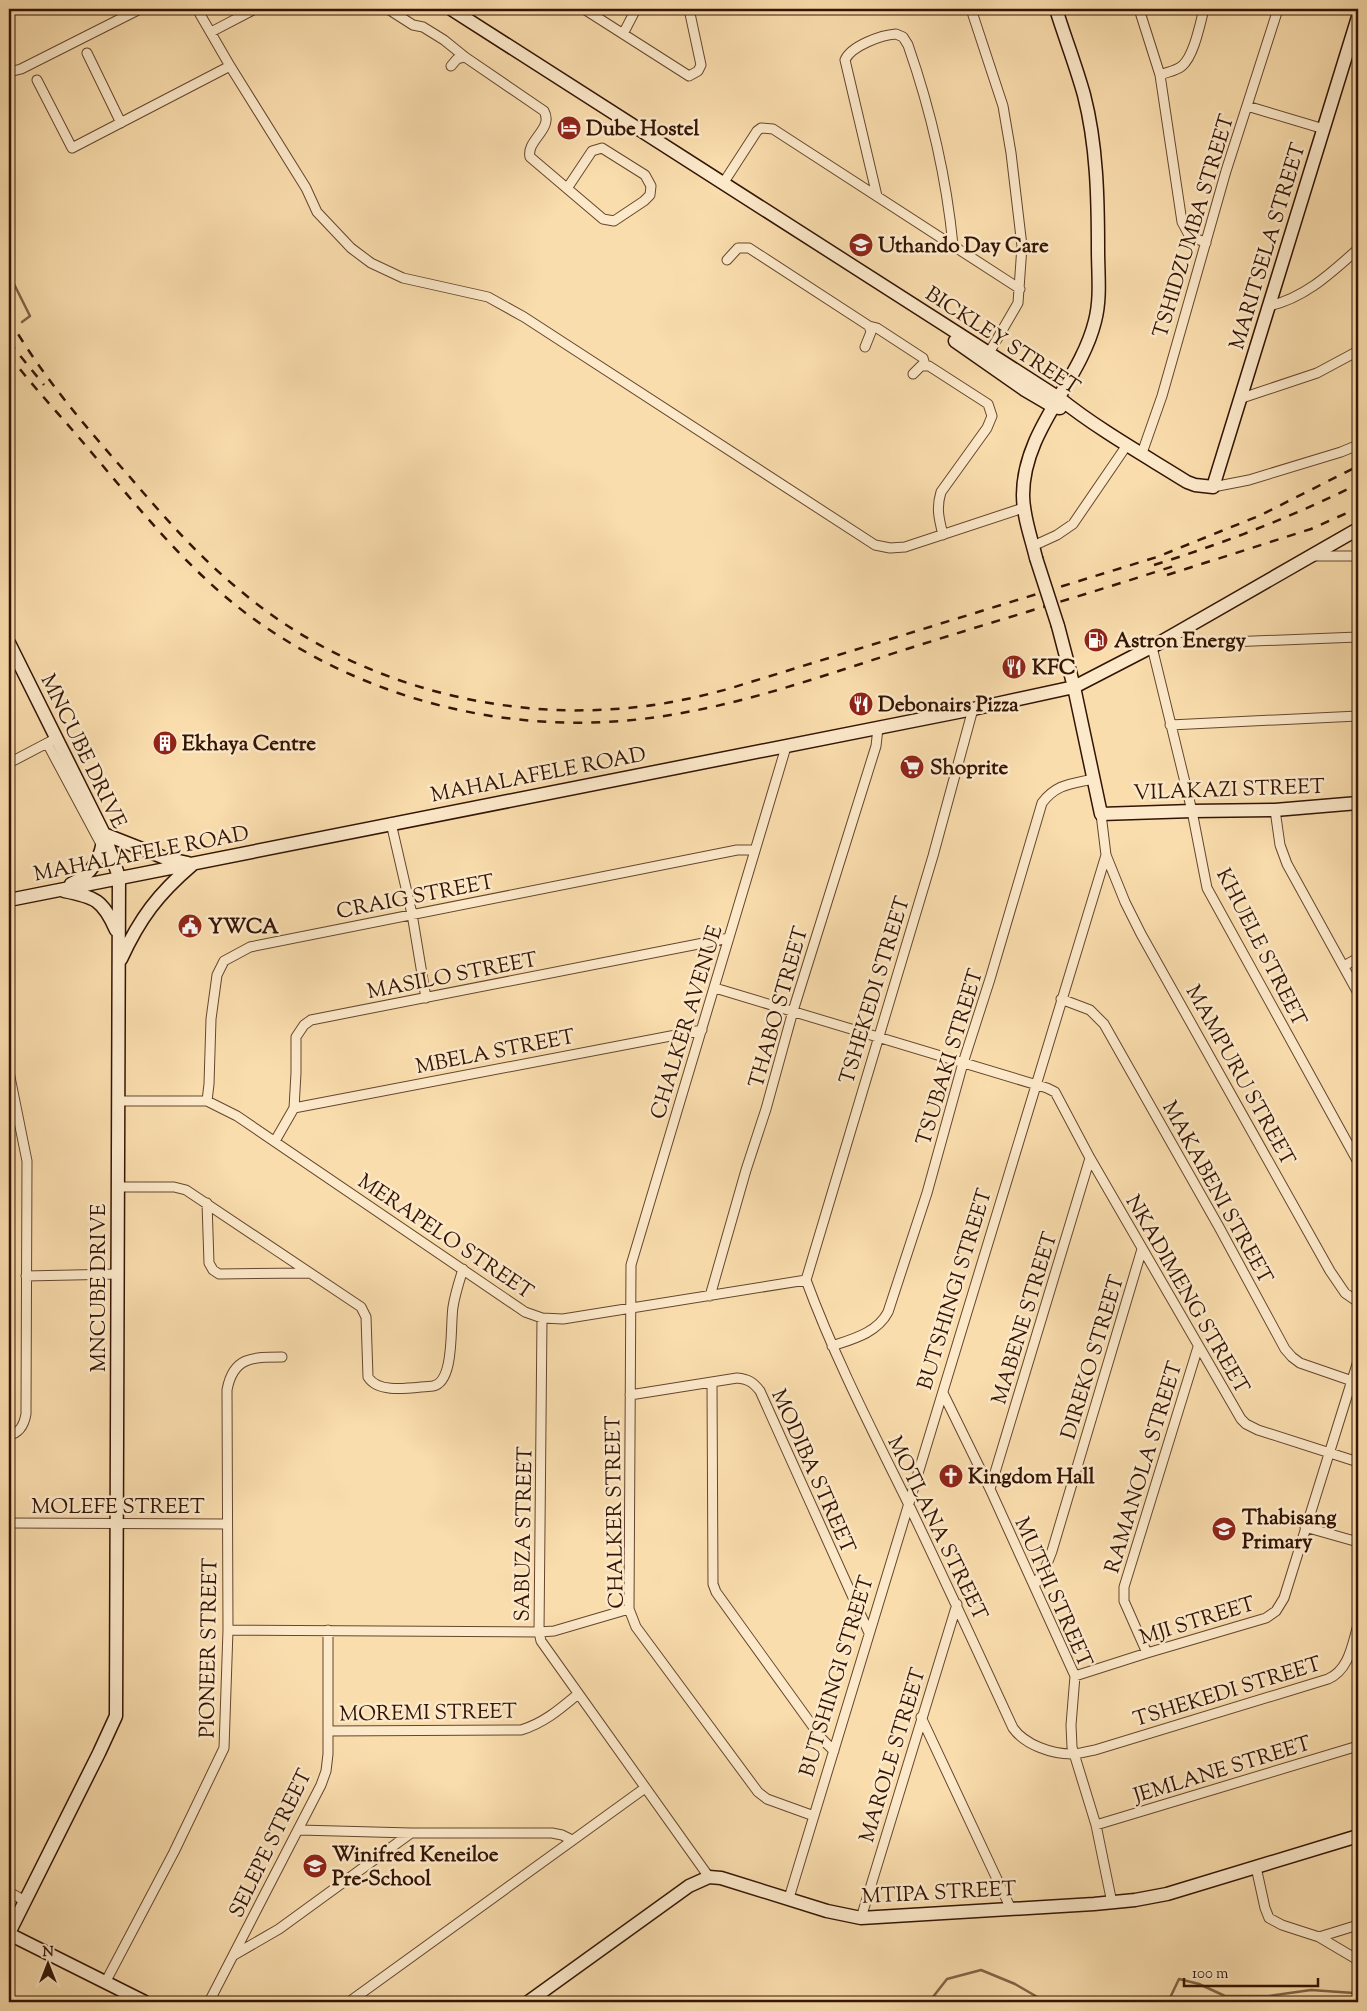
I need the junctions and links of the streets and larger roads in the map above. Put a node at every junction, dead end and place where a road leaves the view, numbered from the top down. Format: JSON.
{"nodes":[{"id":1,"x":140,"y":9,"type":"edge"},
{"id":2,"x":198,"y":9,"type":"edge"},
{"id":3,"x":255,"y":9,"type":"edge"},
{"id":4,"x":388,"y":9,"type":"edge"},
{"id":5,"x":451,"y":9,"type":"edge"},
{"id":6,"x":584,"y":9,"type":"edge"},
{"id":7,"x":636,"y":9,"type":"edge"},
{"id":8,"x":689,"y":9,"type":"edge"},
{"id":9,"x":971,"y":9,"type":"edge"},
{"id":10,"x":1056,"y":9,"type":"edge"},
{"id":11,"x":1139,"y":9,"type":"edge"},
{"id":12,"x":1204,"y":9,"type":"edge"},
{"id":13,"x":1278,"y":9,"type":"edge"},
{"id":14,"x":467,"y":13,"type":"edge"},
{"id":15,"x":1358,"y":17,"type":"edge"},
{"id":16,"x":211,"y":32,"type":"junction"},
{"id":17,"x":623,"y":34,"type":"junction"},
{"id":18,"x":87,"y":53,"type":"dead end"},
{"id":19,"x":465,"y":57,"type":"junction"},
{"id":20,"x":230,"y":66,"type":"junction"},
{"id":21,"x":451,"y":66,"type":"dead end"},
{"id":22,"x":9,"y":72,"type":"edge"},
{"id":23,"x":1160,"y":75,"type":"junction"},
{"id":24,"x":38,"y":80,"type":"dead end"},
{"id":25,"x":1248,"y":106,"type":"junction"},
{"id":26,"x":121,"y":123,"type":"junction"},
{"id":27,"x":1324,"y":129,"type":"junction"},
{"id":28,"x":724,"y":182,"type":"junction"},
{"id":29,"x":568,"y":188,"type":"junction"},
{"id":30,"x":878,"y":196,"type":"junction"},
{"id":31,"x":1206,"y":243,"type":"junction"},
{"id":32,"x":954,"y":245,"type":"junction"},
{"id":33,"x":1358,"y":249,"type":"edge"},
{"id":34,"x":727,"y":260,"type":"dead end"},
{"id":35,"x":1020,"y":289,"type":"junction"},
{"id":36,"x":905,"y":300,"type":"junction"},
{"id":37,"x":1269,"y":306,"type":"junction"},
{"id":38,"x":869,"y":326,"type":"junction"},
{"id":39,"x":865,"y":347,"type":"dead end"},
{"id":40,"x":1358,"y":351,"type":"edge"},
{"id":41,"x":989,"y":354,"type":"junction"},
{"id":42,"x":925,"y":365,"type":"junction"},
{"id":43,"x":913,"y":374,"type":"dead end"},
{"id":44,"x":1242,"y":398,"type":"junction"},
{"id":45,"x":1056,"y":402,"type":"junction"},
{"id":46,"x":1127,"y":445,"type":"junction"},
{"id":47,"x":1358,"y":445,"type":"edge"},
{"id":48,"x":1142,"y":453,"type":"junction"},
{"id":49,"x":1213,"y":487,"type":"junction"},
{"id":50,"x":1023,"y":508,"type":"junction"},
{"id":51,"x":1358,"y":529,"type":"edge"},
{"id":52,"x":943,"y":535,"type":"junction"},
{"id":53,"x":1034,"y":552,"type":"junction"},
{"id":54,"x":1313,"y":556,"type":"junction"},
{"id":55,"x":1358,"y":556,"type":"edge"},
{"id":56,"x":1358,"y":637,"type":"edge"},
{"id":57,"x":9,"y":643,"type":"edge"},
{"id":58,"x":1156,"y":644,"type":"junction"},
{"id":59,"x":1074,"y":687,"type":"junction"},
{"id":60,"x":973,"y":709,"type":"junction"},
{"id":61,"x":1358,"y":716,"type":"edge"},
{"id":62,"x":1170,"y":725,"type":"junction"},
{"id":63,"x":878,"y":728,"type":"junction"},
{"id":64,"x":52,"y":740,"type":"junction"},
{"id":65,"x":786,"y":746,"type":"junction"},
{"id":66,"x":9,"y":762,"type":"edge"},
{"id":67,"x":1093,"y":779,"type":"junction"},
{"id":68,"x":1358,"y":803,"type":"edge"},
{"id":69,"x":1192,"y":810,"type":"junction"},
{"id":70,"x":1275,"y":810,"type":"junction"},
{"id":71,"x":1101,"y":814,"type":"junction"},
{"id":72,"x":392,"y":823,"type":"junction"},
{"id":73,"x":104,"y":834,"type":"junction"},
{"id":74,"x":103,"y":847,"type":"junction"},
{"id":75,"x":755,"y":850,"type":"junction"},
{"id":76,"x":1106,"y":855,"type":"junction"},
{"id":77,"x":192,"y":864,"type":"junction"},
{"id":78,"x":120,"y":878,"type":"junction"},
{"id":79,"x":57,"y":890,"type":"junction"},
{"id":80,"x":9,"y":900,"type":"edge"},
{"id":81,"x":412,"y":914,"type":"junction"},
{"id":82,"x":118,"y":934,"type":"junction"},
{"id":83,"x":729,"y":938,"type":"junction"},
{"id":84,"x":1358,"y":958,"type":"edge"},
{"id":85,"x":118,"y":964,"type":"junction"},
{"id":86,"x":1344,"y":966,"type":"junction"},
{"id":87,"x":715,"y":988,"type":"junction"},
{"id":88,"x":1358,"y":992,"type":"edge"},
{"id":89,"x":426,"y":998,"type":"junction"},
{"id":90,"x":1062,"y":999,"type":"junction"},
{"id":91,"x":793,"y":1011,"type":"junction"},
{"id":92,"x":702,"y":1030,"type":"junction"},
{"id":93,"x":878,"y":1038,"type":"junction"},
{"id":94,"x":963,"y":1063,"type":"junction"},
{"id":95,"x":9,"y":1072,"type":"edge"},
{"id":96,"x":1036,"y":1085,"type":"junction"},
{"id":97,"x":119,"y":1101,"type":"junction"},
{"id":98,"x":207,"y":1101,"type":"junction"},
{"id":99,"x":294,"y":1108,"type":"junction"},
{"id":100,"x":275,"y":1141,"type":"junction"},
{"id":101,"x":1090,"y":1158,"type":"junction"},
{"id":102,"x":1358,"y":1162,"type":"edge"},
{"id":103,"x":119,"y":1187,"type":"junction"},
{"id":104,"x":208,"y":1203,"type":"junction"},
{"id":105,"x":1142,"y":1249,"type":"junction"},
{"id":106,"x":462,"y":1269,"type":"junction"},
{"id":107,"x":310,"y":1273,"type":"junction"},
{"id":108,"x":118,"y":1274,"type":"junction"},
{"id":109,"x":26,"y":1276,"type":"junction"},
{"id":110,"x":806,"y":1280,"type":"junction"},
{"id":111,"x":710,"y":1296,"type":"junction"},
{"id":112,"x":1358,"y":1302,"type":"edge"},
{"id":113,"x":630,"y":1309,"type":"junction"},
{"id":114,"x":542,"y":1318,"type":"junction"},
{"id":115,"x":832,"y":1346,"type":"junction"},
{"id":116,"x":1198,"y":1347,"type":"junction"},
{"id":117,"x":282,"y":1357,"type":"dead end"},
{"id":118,"x":1358,"y":1361,"type":"edge"},
{"id":119,"x":1355,"y":1382,"type":"edge"},
{"id":120,"x":712,"y":1383,"type":"junction"},
{"id":121,"x":943,"y":1393,"type":"junction"},
{"id":122,"x":630,"y":1395,"type":"junction"},
{"id":123,"x":9,"y":1435,"type":"edge"},
{"id":124,"x":1329,"y":1453,"type":"junction"},
{"id":125,"x":1358,"y":1462,"type":"edge"},
{"id":126,"x":990,"y":1489,"type":"junction"},
{"id":127,"x":909,"y":1507,"type":"junction"},
{"id":128,"x":9,"y":1524,"type":"edge"},
{"id":129,"x":117,"y":1524,"type":"junction"},
{"id":130,"x":226,"y":1524,"type":"junction"},
{"id":131,"x":1305,"y":1527,"type":"junction"},
{"id":132,"x":1358,"y":1542,"type":"edge"},
{"id":133,"x":1034,"y":1586,"type":"junction"},
{"id":134,"x":957,"y":1604,"type":"junction"},
{"id":135,"x":629,"y":1609,"type":"junction"},
{"id":136,"x":1358,"y":1625,"type":"edge"},
{"id":137,"x":228,"y":1630,"type":"junction"},
{"id":138,"x":328,"y":1630,"type":"junction"},
{"id":139,"x":539,"y":1632,"type":"junction"},
{"id":140,"x":869,"y":1632,"type":"junction"},
{"id":141,"x":1147,"y":1653,"type":"junction"},
{"id":142,"x":1075,"y":1676,"type":"junction"},
{"id":143,"x":578,"y":1694,"type":"junction"},
{"id":144,"x":921,"y":1717,"type":"junction"},
{"id":145,"x":328,"y":1731,"type":"junction"},
{"id":146,"x":1358,"y":1746,"type":"edge"},
{"id":147,"x":834,"y":1751,"type":"junction"},
{"id":148,"x":1073,"y":1754,"type":"junction"},
{"id":149,"x":645,"y":1788,"type":"junction"},
{"id":150,"x":814,"y":1816,"type":"junction"},
{"id":151,"x":1096,"y":1825,"type":"junction"},
{"id":152,"x":299,"y":1830,"type":"junction"},
{"id":153,"x":411,"y":1833,"type":"junction"},
{"id":154,"x":1358,"y":1836,"type":"edge"},
{"id":155,"x":572,"y":1840,"type":"junction"},
{"id":156,"x":1256,"y":1867,"type":"junction"},
{"id":157,"x":709,"y":1877,"type":"junction"},
{"id":158,"x":9,"y":1892,"type":"edge"},
{"id":159,"x":789,"y":1898,"type":"junction"},
{"id":160,"x":25,"y":1901,"type":"junction"},
{"id":161,"x":1112,"y":1903,"type":"junction"},
{"id":162,"x":1011,"y":1909,"type":"junction"},
{"id":163,"x":861,"y":1918,"type":"junction"},
{"id":164,"x":1358,"y":1925,"type":"edge"},
{"id":165,"x":9,"y":1933,"type":"edge"},
{"id":166,"x":1319,"y":1937,"type":"junction"},
{"id":167,"x":234,"y":1955,"type":"junction"},
{"id":168,"x":1358,"y":1960,"type":"edge"},
{"id":169,"x":106,"y":1981,"type":"junction"},
{"id":170,"x":145,"y":2002,"type":"edge"},
{"id":171,"x":209,"y":2002,"type":"edge"},
{"id":172,"x":349,"y":2002,"type":"edge"},
{"id":173,"x":528,"y":2002,"type":"edge"}],
"edges":[{"from":1,"to":22,"type":"street"},
{"from":2,"to":16,"type":"street"},
{"from":3,"to":16,"type":"street"},
{"from":4,"to":19,"type":"street"},
{"from":5,"to":14,"type":"street","name":"BICKLEY STREET"},
{"from":6,"to":17,"type":"street"},
{"from":7,"to":17,"type":"street"},
{"from":8,"to":17,"type":"street"},
{"from":9,"to":35,"type":"street"},
{"from":10,"to":45,"type":"street","name":"BUTSHINGI STREET"},
{"from":11,"to":23,"type":"street"},
{"from":12,"to":23,"type":"street"},
{"from":13,"to":25,"type":"street","name":"TSHIDZUMBA STREET"},
{"from":14,"to":28,"type":"street","name":"BICKLEY STREET"},
{"from":15,"to":27,"type":"street","name":"MARITSELA STREET"},
{"from":16,"to":20,"type":"street"},
{"from":18,"to":26,"type":"street"},
{"from":19,"to":21,"type":"street"},
{"from":19,"to":29,"type":"street"},
{"from":20,"to":26,"type":"street"},
{"from":20,"to":52,"type":"street"},
{"from":23,"to":31,"type":"street"},
{"from":24,"to":26,"type":"street"},
{"from":25,"to":27,"type":"street"},
{"from":25,"to":31,"type":"street","name":"TSHIDZUMBA STREET"},
{"from":27,"to":37,"type":"street","name":"MARITSELA STREET"},
{"from":28,"to":30,"type":"street"},
{"from":28,"to":36,"type":"street","name":"BICKLEY STREET"},
{"from":29,"to":29,"type":"street"},
{"from":30,"to":32,"type":"street"},
{"from":30,"to":32,"type":"street"},
{"from":31,"to":48,"type":"street","name":"TSHIDZUMBA STREET"},
{"from":32,"to":35,"type":"street"},
{"from":33,"to":37,"type":"street"},
{"from":34,"to":38,"type":"street"},
{"from":35,"to":41,"type":"street"},
{"from":36,"to":41,"type":"street","name":"BICKLEY STREET"},
{"from":36,"to":45,"type":"street","name":"BICKLEY STREET"},
{"from":37,"to":44,"type":"street","name":"MARITSELA STREET"},
{"from":38,"to":39,"type":"street"},
{"from":38,"to":42,"type":"street"},
{"from":40,"to":44,"type":"street"},
{"from":41,"to":45,"type":"street","name":"BICKLEY STREET"},
{"from":42,"to":43,"type":"street"},
{"from":42,"to":52,"type":"street"},
{"from":44,"to":49,"type":"street","name":"MARITSELA STREET"},
{"from":45,"to":46,"type":"street","name":"BICKLEY STREET"},
{"from":45,"to":50,"type":"street","name":"BUTSHINGI STREET"},
{"from":46,"to":48,"type":"street","name":"BICKLEY STREET"},
{"from":46,"to":53,"type":"street"},
{"from":47,"to":49,"type":"street"},
{"from":48,"to":49,"type":"street","name":"BICKLEY STREET"},
{"from":50,"to":52,"type":"street"},
{"from":50,"to":53,"type":"street","name":"BUTSHINGI STREET"},
{"from":51,"to":54,"type":"street","name":"MAHALAFELE ROAD"},
{"from":53,"to":59,"type":"street","name":"BUTSHINGI STREET","bridge":true},
{"from":54,"to":55,"type":"street"},
{"from":54,"to":58,"type":"street","name":"MAHALAFELE ROAD"},
{"from":56,"to":58,"type":"street"},
{"from":57,"to":64,"type":"street","name":"MNCUBE DRIVE"},
{"from":58,"to":59,"type":"street","name":"MAHALAFELE ROAD"},
{"from":58,"to":62,"type":"street","name":"KHUELE STREET"},
{"from":59,"to":60,"type":"street","name":"MAHALAFELE ROAD"},
{"from":59,"to":67,"type":"street","name":"BUTSHINGI STREET"},
{"from":60,"to":63,"type":"street","name":"MAHALAFELE ROAD"},
{"from":60,"to":93,"type":"street","name":"TSHEKEDI STREET"},
{"from":61,"to":62,"type":"street"},
{"from":62,"to":69,"type":"street","name":"KHUELE STREET"},
{"from":63,"to":65,"type":"street","name":"MAHALAFELE ROAD"},
{"from":63,"to":91,"type":"street","name":"THABO STREET"},
{"from":64,"to":66,"type":"street"},
{"from":64,"to":73,"type":"street","name":"MNCUBE DRIVE"},
{"from":64,"to":74,"type":"street"},
{"from":65,"to":72,"type":"street","name":"MAHALAFELE ROAD"},
{"from":65,"to":75,"type":"street","name":"CHALKER AVENUE"},
{"from":67,"to":71,"type":"street","name":"BUTSHINGI STREET"},
{"from":67,"to":94,"type":"street","name":"TSUBAKI STREET"},
{"from":68,"to":70,"type":"street","name":"VILAKAZI STREET"},
{"from":69,"to":70,"type":"street","name":"VILAKAZI STREET"},
{"from":69,"to":71,"type":"street","name":"VILAKAZI STREET"},
{"from":69,"to":102,"type":"street","name":"KHUELE STREET"},
{"from":70,"to":86,"type":"street"},
{"from":71,"to":76,"type":"street","name":"BUTSHINGI STREET"},
{"from":72,"to":77,"type":"street","name":"MAHALAFELE ROAD"},
{"from":72,"to":81,"type":"street"},
{"from":73,"to":74,"type":"street"},
{"from":73,"to":77,"type":"street"},
{"from":73,"to":78,"type":"street","name":"MNCUBE DRIVE"},
{"from":74,"to":79,"type":"street"},
{"from":75,"to":81,"type":"street","name":"CRAIG STREET"},
{"from":75,"to":83,"type":"street","name":"CHALKER AVENUE"},
{"from":76,"to":90,"type":"street","name":"BUTSHINGI STREET"},
{"from":76,"to":112,"type":"street","name":"MAMPURU STREET"},
{"from":77,"to":78,"type":"street","name":"MAHALAFELE ROAD"},
{"from":77,"to":85,"type":"street"},
{"from":78,"to":79,"type":"street","name":"MAHALAFELE ROAD"},
{"from":78,"to":82,"type":"street","name":"MNCUBE DRIVE"},
{"from":79,"to":80,"type":"street","name":"MAHALAFELE ROAD"},
{"from":79,"to":82,"type":"street"},
{"from":81,"to":89,"type":"street"},
{"from":81,"to":98,"type":"street","name":"CRAIG STREET"},
{"from":82,"to":85,"type":"street","name":"MNCUBE DRIVE"},
{"from":83,"to":87,"type":"street","name":"CHALKER AVENUE"},
{"from":83,"to":89,"type":"street","name":"MASILO STREET"},
{"from":84,"to":86,"type":"street"},
{"from":85,"to":97,"type":"street","name":"MNCUBE DRIVE"},
{"from":86,"to":88,"type":"street"},
{"from":87,"to":91,"type":"street","name":"NKADIMENG STREET"},
{"from":87,"to":92,"type":"street","name":"CHALKER AVENUE"},
{"from":89,"to":99,"type":"street","name":"MASILO STREET"},
{"from":90,"to":96,"type":"street","name":"BUTSHINGI STREET"},
{"from":90,"to":119,"type":"street","name":"MAKABENI STREET"},
{"from":91,"to":93,"type":"street","name":"NKADIMENG STREET"},
{"from":91,"to":111,"type":"street","name":"THABO STREET"},
{"from":92,"to":99,"type":"street","name":"MBELA STREET"},
{"from":92,"to":113,"type":"street","name":"CHALKER AVENUE"},
{"from":93,"to":94,"type":"street","name":"NKADIMENG STREET"},
{"from":93,"to":110,"type":"street","name":"TSHEKEDI STREET"},
{"from":94,"to":96,"type":"street","name":"NKADIMENG STREET"},
{"from":94,"to":115,"type":"street","name":"TSUBAKI STREET"},
{"from":95,"to":109,"type":"street"},
{"from":96,"to":101,"type":"street","name":"NKADIMENG STREET"},
{"from":96,"to":121,"type":"street","name":"BUTSHINGI STREET"},
{"from":97,"to":98,"type":"street","name":"MERAPELO STREET"},
{"from":97,"to":103,"type":"street","name":"MNCUBE DRIVE"},
{"from":98,"to":100,"type":"street","name":"MERAPELO STREET"},
{"from":99,"to":100,"type":"street","name":"MASILO STREET"},
{"from":100,"to":106,"type":"street","name":"MERAPELO STREET"},
{"from":101,"to":105,"type":"street","name":"NKADIMENG STREET"},
{"from":101,"to":126,"type":"street","name":"MABENE STREET"},
{"from":103,"to":104,"type":"street"},
{"from":103,"to":108,"type":"street","name":"MNCUBE DRIVE"},
{"from":104,"to":107,"type":"street"},
{"from":104,"to":107,"type":"street"},
{"from":105,"to":116,"type":"street","name":"NKADIMENG STREET"},
{"from":105,"to":133,"type":"street","name":"DIREKO STREET"},
{"from":106,"to":107,"type":"street"},
{"from":106,"to":114,"type":"street","name":"MERAPELO STREET"},
{"from":108,"to":109,"type":"street"},
{"from":108,"to":129,"type":"street","name":"MNCUBE DRIVE"},
{"from":109,"to":123,"type":"street"},
{"from":110,"to":111,"type":"street","name":"MERAPELO STREET"},
{"from":110,"to":115,"type":"street","name":"MOTLANA STREET"},
{"from":111,"to":113,"type":"street","name":"MERAPELO STREET"},
{"from":113,"to":114,"type":"street","name":"MERAPELO STREET"},
{"from":113,"to":122,"type":"street","name":"CHALKER STREET"},
{"from":114,"to":139,"type":"street","name":"SABUZA STREET"},
{"from":115,"to":127,"type":"street","name":"MOTLANA STREET"},
{"from":116,"to":124,"type":"street","name":"NKADIMENG STREET"},
{"from":116,"to":141,"type":"street","name":"RAMANOLA STREET"},
{"from":117,"to":130,"type":"street","name":"PIONEER STREET"},
{"from":118,"to":119,"type":"street","name":"MJI STREET"},
{"from":119,"to":124,"type":"street","name":"MJI STREET"},
{"from":120,"to":122,"type":"street","name":"MODIBA STREET"},
{"from":120,"to":140,"type":"street","name":"MODIBA STREET"},
{"from":120,"to":147,"type":"street"},
{"from":121,"to":126,"type":"street","name":"MUTHI STREET"},
{"from":121,"to":127,"type":"street","name":"BUTSHINGI STREET"},
{"from":122,"to":135,"type":"street","name":"CHALKER STREET"},
{"from":124,"to":125,"type":"street","name":"NKADIMENG STREET"},
{"from":124,"to":131,"type":"street","name":"MJI STREET"},
{"from":126,"to":133,"type":"street","name":"MUTHI STREET"},
{"from":127,"to":134,"type":"street","name":"MOTLANA STREET"},
{"from":127,"to":140,"type":"street","name":"BUTSHINGI STREET"},
{"from":128,"to":129,"type":"street","name":"MOLEFE STREET"},
{"from":129,"to":130,"type":"street","name":"MOLEFE STREET"},
{"from":129,"to":160,"type":"street","name":"MNCUBE DRIVE"},
{"from":130,"to":137,"type":"street","name":"PIONEER STREET"},
{"from":131,"to":132,"type":"street"},
{"from":131,"to":141,"type":"street","name":"MJI STREET"},
{"from":133,"to":142,"type":"street","name":"MUTHI STREET"},
{"from":134,"to":144,"type":"street","name":"MAROLE STREET"},
{"from":134,"to":148,"type":"street","name":"MOTLANA STREET"},
{"from":135,"to":139,"type":"street"},
{"from":135,"to":150,"type":"street","name":"CHALKER STREET"},
{"from":136,"to":148,"type":"street","name":"TSHEKEDI STREET"},
{"from":137,"to":138,"type":"street"},
{"from":137,"to":169,"type":"street","name":"PIONEER STREET"},
{"from":138,"to":139,"type":"street"},
{"from":138,"to":145,"type":"street","name":"SELEPE STREET"},
{"from":139,"to":143,"type":"street","name":"SABUZA STREET"},
{"from":140,"to":147,"type":"street","name":"BUTSHINGI STREET"},
{"from":141,"to":142,"type":"street","name":"MJI STREET"},
{"from":142,"to":148,"type":"street","name":"MUTHI STREET"},
{"from":143,"to":145,"type":"street","name":"MOREMI STREET"},
{"from":143,"to":149,"type":"street","name":"SABUZA STREET"},
{"from":144,"to":162,"type":"street"},
{"from":144,"to":163,"type":"street","name":"MAROLE STREET"},
{"from":145,"to":152,"type":"street","name":"SELEPE STREET"},
{"from":146,"to":151,"type":"street","name":"JEMLANE STREET"},
{"from":147,"to":150,"type":"street","name":"BUTSHINGI STREET"},
{"from":148,"to":151,"type":"street","name":"MUTHI STREET"},
{"from":149,"to":155,"type":"street"},
{"from":149,"to":157,"type":"street","name":"SABUZA STREET"},
{"from":150,"to":159,"type":"street","name":"BUTSHINGI STREET"},
{"from":151,"to":161,"type":"street","name":"MUTHI STREET"},
{"from":152,"to":153,"type":"street"},
{"from":152,"to":167,"type":"street","name":"SELEPE STREET"},
{"from":153,"to":155,"type":"street"},
{"from":153,"to":167,"type":"street"},
{"from":154,"to":156,"type":"street","name":"MTIPA STREET"},
{"from":155,"to":172,"type":"street"},
{"from":156,"to":161,"type":"street","name":"MTIPA STREET"},
{"from":156,"to":166,"type":"street"},
{"from":157,"to":159,"type":"street","name":"MTIPA STREET"},
{"from":157,"to":173,"type":"street"},
{"from":158,"to":160,"type":"street"},
{"from":159,"to":163,"type":"street","name":"MTIPA STREET"},
{"from":160,"to":165,"type":"street","name":"MNCUBE DRIVE"},
{"from":161,"to":162,"type":"street","name":"MTIPA STREET"},
{"from":162,"to":163,"type":"street","name":"MTIPA STREET"},
{"from":164,"to":166,"type":"street"},
{"from":165,"to":169,"type":"street"},
{"from":166,"to":168,"type":"street"},
{"from":167,"to":171,"type":"street","name":"SELEPE STREET"},
{"from":169,"to":170,"type":"street"}]}
